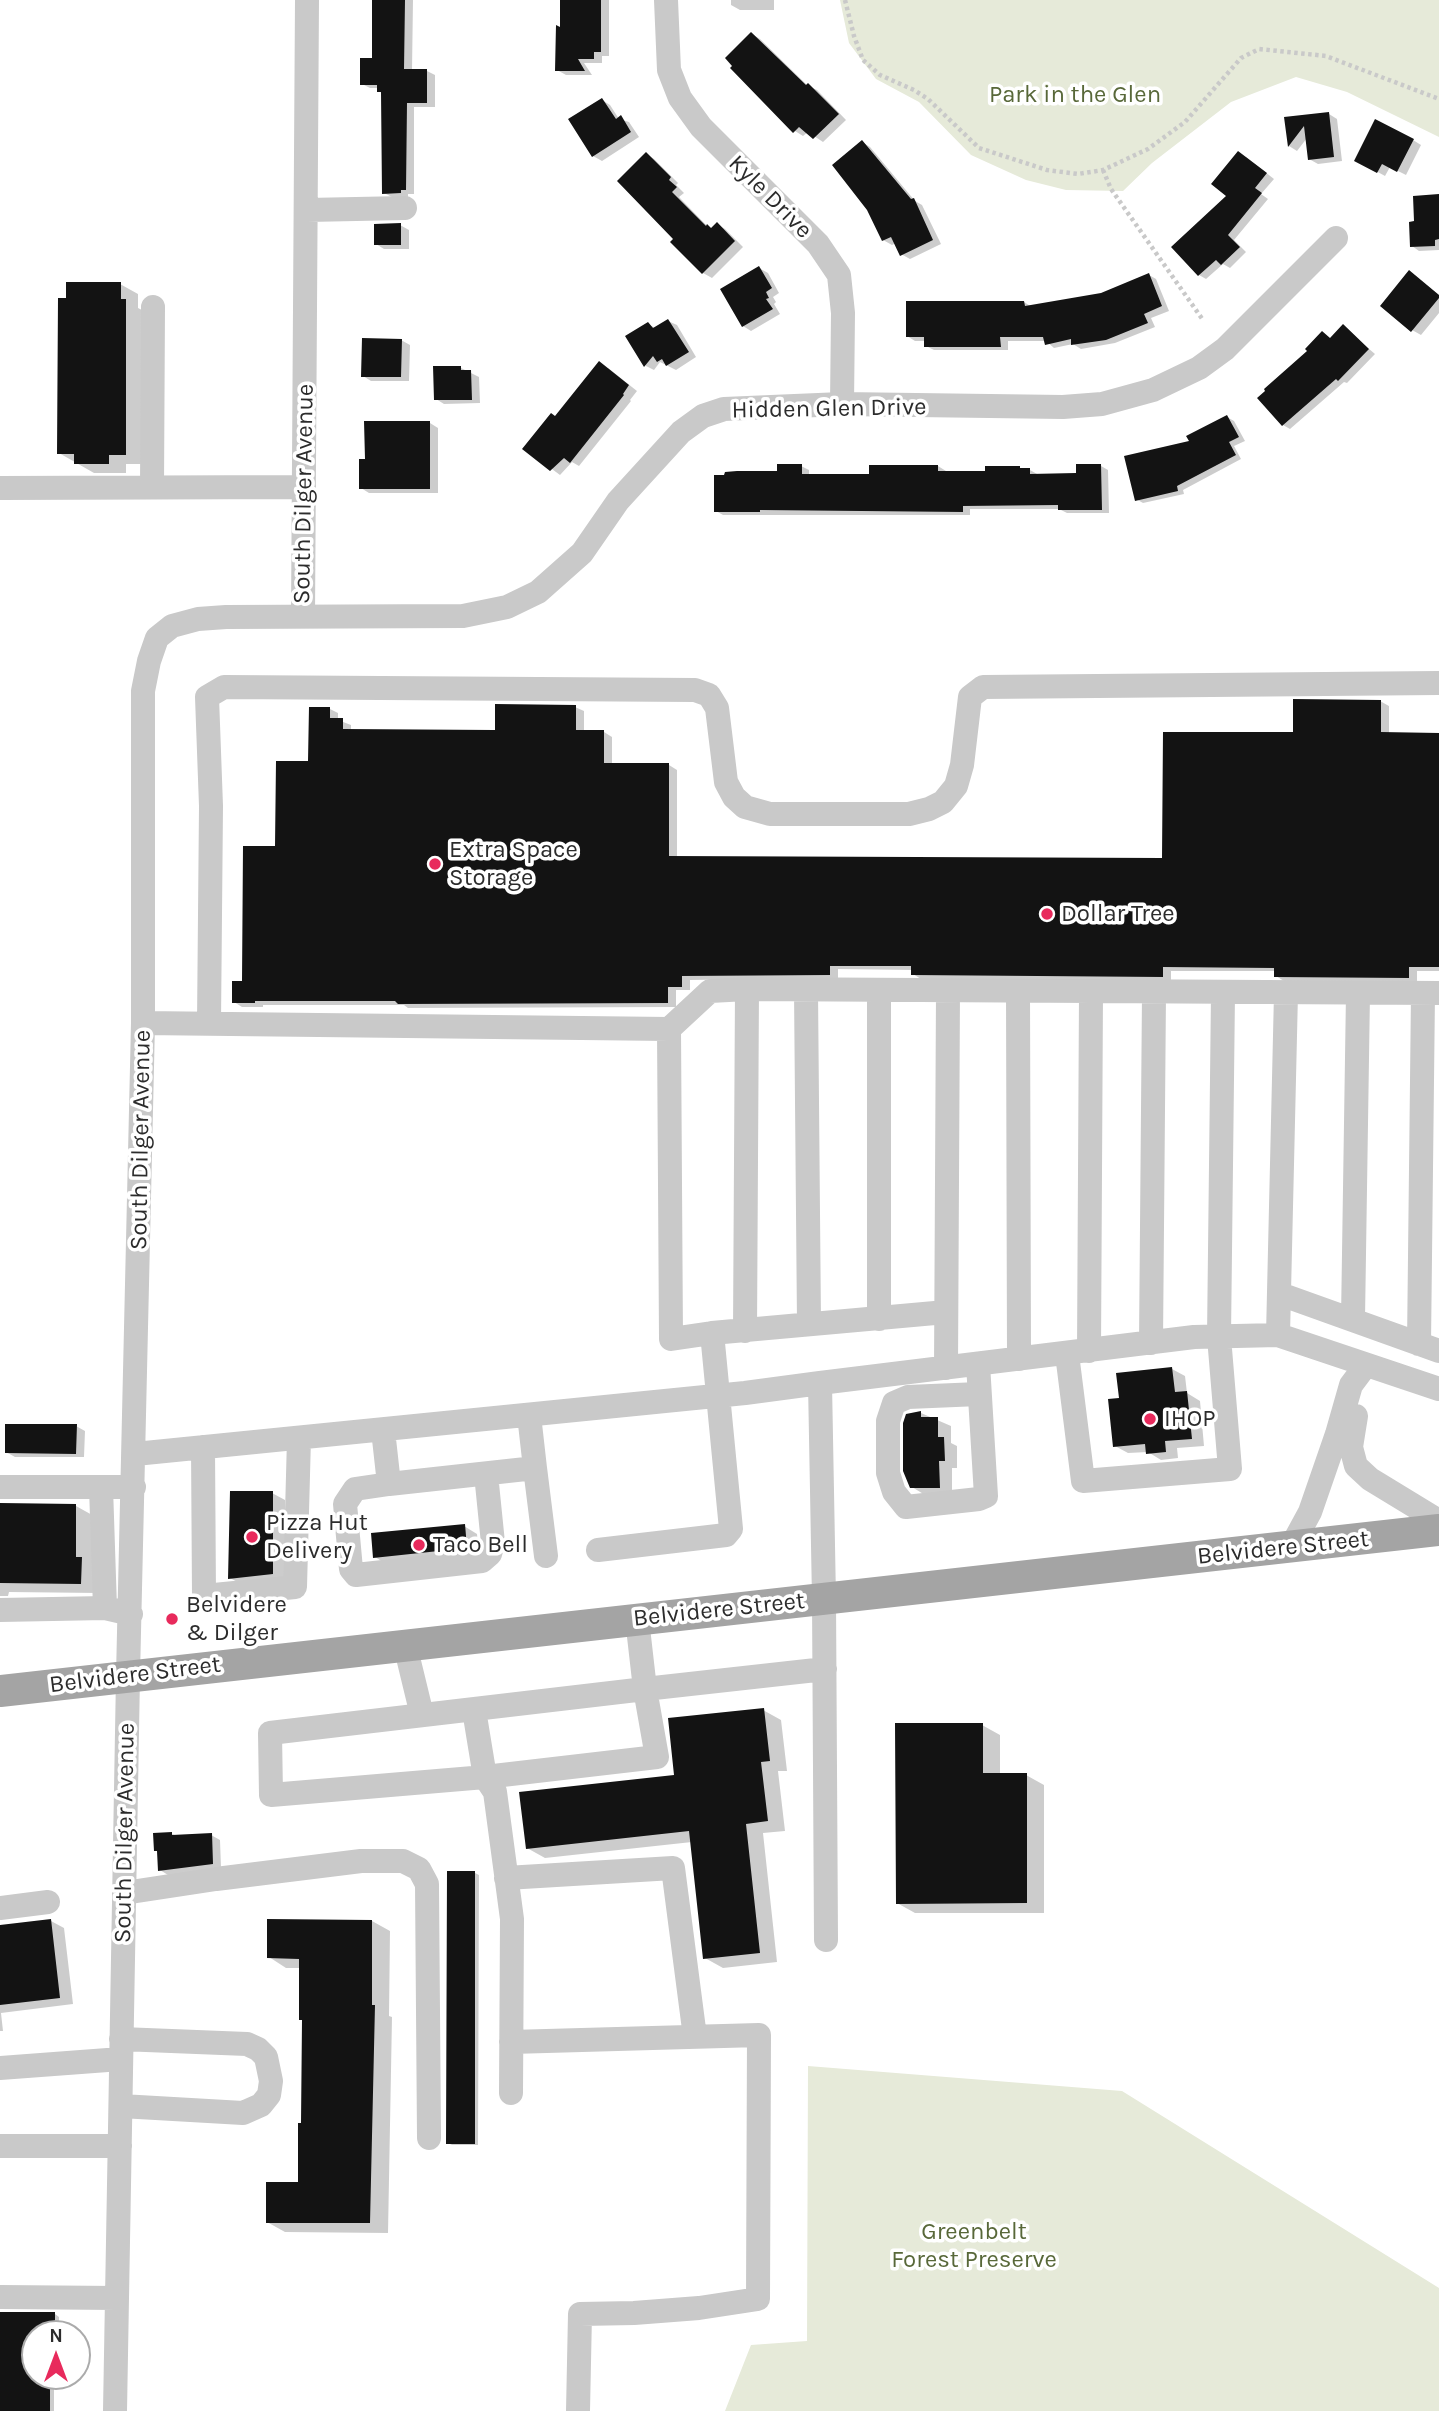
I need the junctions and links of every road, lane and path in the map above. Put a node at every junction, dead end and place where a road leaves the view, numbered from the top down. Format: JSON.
{"nodes":[{"id":1,"x":307,"y":0,"type":"edge"},
{"id":2,"x":666,"y":0,"type":"edge"},
{"id":3,"x":845,"y":0,"type":"edge"},
{"id":4,"x":1439,"y":99,"type":"edge"},
{"id":5,"x":1103,"y":170,"type":"junction"},
{"id":6,"x":405,"y":208,"type":"dead end"},
{"id":7,"x":307,"y":210,"type":"junction"},
{"id":8,"x":1336,"y":238,"type":"dead end"},
{"id":9,"x":153,"y":307,"type":"dead end"},
{"id":10,"x":1203,"y":320,"type":"dead end"},
{"id":11,"x":842,"y":404,"type":"junction"},
{"id":12,"x":304,"y":487,"type":"junction"},
{"id":13,"x":0,"y":488,"type":"edge"},
{"id":14,"x":152,"y":488,"type":"junction"},
{"id":15,"x":303,"y":616,"type":"junction"},
{"id":16,"x":1439,"y":683,"type":"edge"},
{"id":17,"x":747,"y":989,"type":"junction"},
{"id":18,"x":806,"y":990,"type":"junction"},
{"id":19,"x":879,"y":991,"type":"junction"},
{"id":20,"x":948,"y":991,"type":"junction"},
{"id":21,"x":1018,"y":992,"type":"junction"},
{"id":22,"x":1091,"y":993,"type":"junction"},
{"id":23,"x":1154,"y":993,"type":"junction"},
{"id":24,"x":1223,"y":993,"type":"junction"},
{"id":25,"x":1286,"y":993,"type":"junction"},
{"id":26,"x":1358,"y":993,"type":"junction"},
{"id":27,"x":1431,"y":993,"type":"edge"},
{"id":28,"x":144,"y":1023,"type":"junction"},
{"id":29,"x":209,"y":1023,"type":"junction"},
{"id":30,"x":669,"y":1028,"type":"junction"},
{"id":31,"x":1280,"y":1294,"type":"junction"},
{"id":32,"x":946,"y":1312,"type":"junction"},
{"id":33,"x":878,"y":1319,"type":"junction"},
{"id":34,"x":1353,"y":1320,"type":"junction"},
{"id":35,"x":809,"y":1324,"type":"junction"},
{"id":36,"x":745,"y":1331,"type":"junction"},
{"id":37,"x":712,"y":1333,"type":"junction"},
{"id":38,"x":1278,"y":1335,"type":"junction"},
{"id":39,"x":1219,"y":1337,"type":"junction"},
{"id":40,"x":1151,"y":1343,"type":"junction"},
{"id":41,"x":1429,"y":1347,"type":"edge"},
{"id":42,"x":1078,"y":1352,"type":"junction"},
{"id":43,"x":1019,"y":1359,"type":"junction"},
{"id":44,"x":978,"y":1364,"type":"junction"},
{"id":45,"x":946,"y":1368,"type":"junction"},
{"id":46,"x":1365,"y":1368,"type":"junction"},
{"id":47,"x":820,"y":1383,"type":"junction"},
{"id":48,"x":1439,"y":1389,"type":"edge"},
{"id":49,"x":979,"y":1394,"type":"junction"},
{"id":50,"x":718,"y":1396,"type":"junction"},
{"id":51,"x":529,"y":1415,"type":"junction"},
{"id":52,"x":383,"y":1430,"type":"junction"},
{"id":53,"x":299,"y":1438,"type":"junction"},
{"id":54,"x":203,"y":1447,"type":"junction"},
{"id":55,"x":135,"y":1454,"type":"junction"},
{"id":56,"x":535,"y":1468,"type":"junction"},
{"id":57,"x":486,"y":1474,"type":"junction"},
{"id":58,"x":388,"y":1484,"type":"junction"},
{"id":59,"x":0,"y":1487,"type":"edge"},
{"id":60,"x":101,"y":1487,"type":"junction"},
{"id":61,"x":134,"y":1487,"type":"junction"},
{"id":62,"x":1439,"y":1521,"type":"edge"},
{"id":63,"x":1439,"y":1530,"type":"edge"},
{"id":64,"x":1291,"y":1547,"type":"junction"},
{"id":65,"x":598,"y":1550,"type":"dead end"},
{"id":66,"x":546,"y":1556,"type":"dead end"},
{"id":67,"x":824,"y":1599,"type":"junction"},
{"id":68,"x":105,"y":1608,"type":"junction"},
{"id":69,"x":0,"y":1610,"type":"edge"},
{"id":70,"x":131,"y":1614,"type":"junction"},
{"id":71,"x":637,"y":1619,"type":"junction"},
{"id":72,"x":405,"y":1645,"type":"junction"},
{"id":73,"x":825,"y":1669,"type":"junction"},
{"id":74,"x":128,"y":1676,"type":"junction"},
{"id":75,"x":645,"y":1689,"type":"junction"},
{"id":76,"x":0,"y":1691,"type":"edge"},
{"id":77,"x":474,"y":1710,"type":"junction"},
{"id":78,"x":422,"y":1715,"type":"junction"},
{"id":79,"x":485,"y":1777,"type":"junction"},
{"id":80,"x":506,"y":1878,"type":"junction"},
{"id":81,"x":124,"y":1893,"type":"junction"},
{"id":82,"x":48,"y":1902,"type":"dead end"},
{"id":83,"x":0,"y":1908,"type":"edge"},
{"id":84,"x":826,"y":1940,"type":"dead end"},
{"id":85,"x":695,"y":2037,"type":"junction"},
{"id":86,"x":511,"y":2042,"type":"junction"},
{"id":87,"x":121,"y":2049,"type":"junction"},
{"id":88,"x":0,"y":2068,"type":"edge"},
{"id":89,"x":511,"y":2093,"type":"dead end"},
{"id":90,"x":121,"y":2106,"type":"junction"},
{"id":91,"x":429,"y":2138,"type":"dead end"},
{"id":92,"x":0,"y":2146,"type":"edge"},
{"id":93,"x":120,"y":2146,"type":"junction"},
{"id":94,"x":0,"y":2297,"type":"edge"},
{"id":95,"x":117,"y":2298,"type":"junction"},
{"id":96,"x":115,"y":2411,"type":"edge"},
{"id":97,"x":578,"y":2411,"type":"edge"}],
"edges":[{"from":1,"to":7,"type":"street","name":"South Dilger Avenue"},
{"from":2,"to":11,"type":"street","name":"Kyle Drive"},
{"from":3,"to":5,"type":"path"},
{"from":4,"to":5,"type":"path"},
{"from":5,"to":10,"type":"path"},
{"from":6,"to":7,"type":"street"},
{"from":7,"to":12,"type":"street","name":"South Dilger Avenue"},
{"from":8,"to":11,"type":"street","name":"Hidden Glen Drive"},
{"from":9,"to":14,"type":"street"},
{"from":11,"to":15,"type":"street","name":"Hidden Glen Drive"},
{"from":12,"to":14,"type":"street"},
{"from":12,"to":15,"type":"street","name":"South Dilger Avenue"},
{"from":13,"to":14,"type":"street"},
{"from":15,"to":28,"type":"street","name":"South Dilger Avenue"},
{"from":16,"to":29,"type":"street"},
{"from":17,"to":18,"type":"street"},
{"from":17,"to":30,"type":"street"},
{"from":17,"to":36,"type":"street"},
{"from":18,"to":19,"type":"street"},
{"from":18,"to":35,"type":"street"},
{"from":19,"to":20,"type":"street"},
{"from":19,"to":33,"type":"street"},
{"from":20,"to":21,"type":"street"},
{"from":20,"to":32,"type":"street"},
{"from":21,"to":22,"type":"street"},
{"from":21,"to":43,"type":"street"},
{"from":22,"to":23,"type":"street"},
{"from":22,"to":42,"type":"street"},
{"from":23,"to":24,"type":"street"},
{"from":23,"to":40,"type":"street"},
{"from":24,"to":25,"type":"street"},
{"from":24,"to":39,"type":"street"},
{"from":25,"to":26,"type":"street"},
{"from":25,"to":31,"type":"street"},
{"from":26,"to":27,"type":"street"},
{"from":26,"to":34,"type":"street"},
{"from":27,"to":41,"type":"street"},
{"from":28,"to":29,"type":"street"},
{"from":28,"to":55,"type":"street","name":"South Dilger Avenue"},
{"from":29,"to":30,"type":"street"},
{"from":30,"to":37,"type":"street"},
{"from":31,"to":34,"type":"street"},
{"from":31,"to":38,"type":"street"},
{"from":32,"to":33,"type":"street"},
{"from":32,"to":45,"type":"street"},
{"from":33,"to":35,"type":"street"},
{"from":34,"to":41,"type":"street"},
{"from":35,"to":36,"type":"street"},
{"from":36,"to":37,"type":"street"},
{"from":37,"to":50,"type":"street"},
{"from":38,"to":39,"type":"street"},
{"from":38,"to":46,"type":"street"},
{"from":39,"to":40,"type":"street"},
{"from":39,"to":42,"type":"street"},
{"from":40,"to":42,"type":"street"},
{"from":42,"to":43,"type":"street"},
{"from":43,"to":44,"type":"street"},
{"from":44,"to":45,"type":"street"},
{"from":44,"to":49,"type":"street"},
{"from":45,"to":47,"type":"street"},
{"from":46,"to":48,"type":"street"},
{"from":46,"to":62,"type":"street"},
{"from":46,"to":64,"type":"street"},
{"from":47,"to":50,"type":"street"},
{"from":47,"to":67,"type":"street"},
{"from":49,"to":49,"type":"street"},
{"from":50,"to":51,"type":"street"},
{"from":50,"to":65,"type":"street"},
{"from":51,"to":52,"type":"street"},
{"from":51,"to":56,"type":"street"},
{"from":52,"to":53,"type":"street"},
{"from":52,"to":58,"type":"street"},
{"from":53,"to":54,"type":"street"},
{"from":53,"to":54,"type":"street"},
{"from":54,"to":55,"type":"street"},
{"from":55,"to":61,"type":"street","name":"South Dilger Avenue"},
{"from":56,"to":57,"type":"street"},
{"from":56,"to":66,"type":"street"},
{"from":57,"to":58,"type":"street"},
{"from":57,"to":58,"type":"street"},
{"from":59,"to":60,"type":"street"},
{"from":60,"to":61,"type":"street"},
{"from":60,"to":68,"type":"street"},
{"from":61,"to":70,"type":"street","name":"South Dilger Avenue"},
{"from":63,"to":64,"type":"main road","name":"Belvidere Street"},
{"from":64,"to":67,"type":"main road","name":"Belvidere Street"},
{"from":67,"to":71,"type":"main road","name":"Belvidere Street"},
{"from":67,"to":73,"type":"street"},
{"from":68,"to":69,"type":"street"},
{"from":68,"to":70,"type":"street"},
{"from":70,"to":74,"type":"street","name":"South Dilger Avenue"},
{"from":71,"to":72,"type":"main road","name":"Belvidere Street"},
{"from":71,"to":75,"type":"street"},
{"from":72,"to":74,"type":"main road","name":"Belvidere Street"},
{"from":72,"to":78,"type":"street"},
{"from":73,"to":75,"type":"street"},
{"from":73,"to":84,"type":"street"},
{"from":74,"to":76,"type":"main road","name":"Belvidere Street"},
{"from":74,"to":81,"type":"street","name":"South Dilger Avenue"},
{"from":75,"to":77,"type":"street"},
{"from":75,"to":79,"type":"street"},
{"from":77,"to":78,"type":"street"},
{"from":77,"to":79,"type":"street"},
{"from":78,"to":79,"type":"street"},
{"from":79,"to":80,"type":"street"},
{"from":80,"to":85,"type":"street"},
{"from":80,"to":86,"type":"street"},
{"from":81,"to":87,"type":"street","name":"South Dilger Avenue"},
{"from":81,"to":91,"type":"street"},
{"from":82,"to":83,"type":"street"},
{"from":85,"to":86,"type":"street"},
{"from":85,"to":97,"type":"street"},
{"from":86,"to":89,"type":"street"},
{"from":87,"to":88,"type":"street"},
{"from":87,"to":90,"type":"street","name":"South Dilger Avenue"},
{"from":87,"to":90,"type":"street"},
{"from":90,"to":93,"type":"street","name":"South Dilger Avenue"},
{"from":92,"to":93,"type":"street"},
{"from":93,"to":95,"type":"street","name":"South Dilger Avenue"},
{"from":94,"to":95,"type":"street"},
{"from":95,"to":96,"type":"street","name":"South Dilger Avenue"}]}
